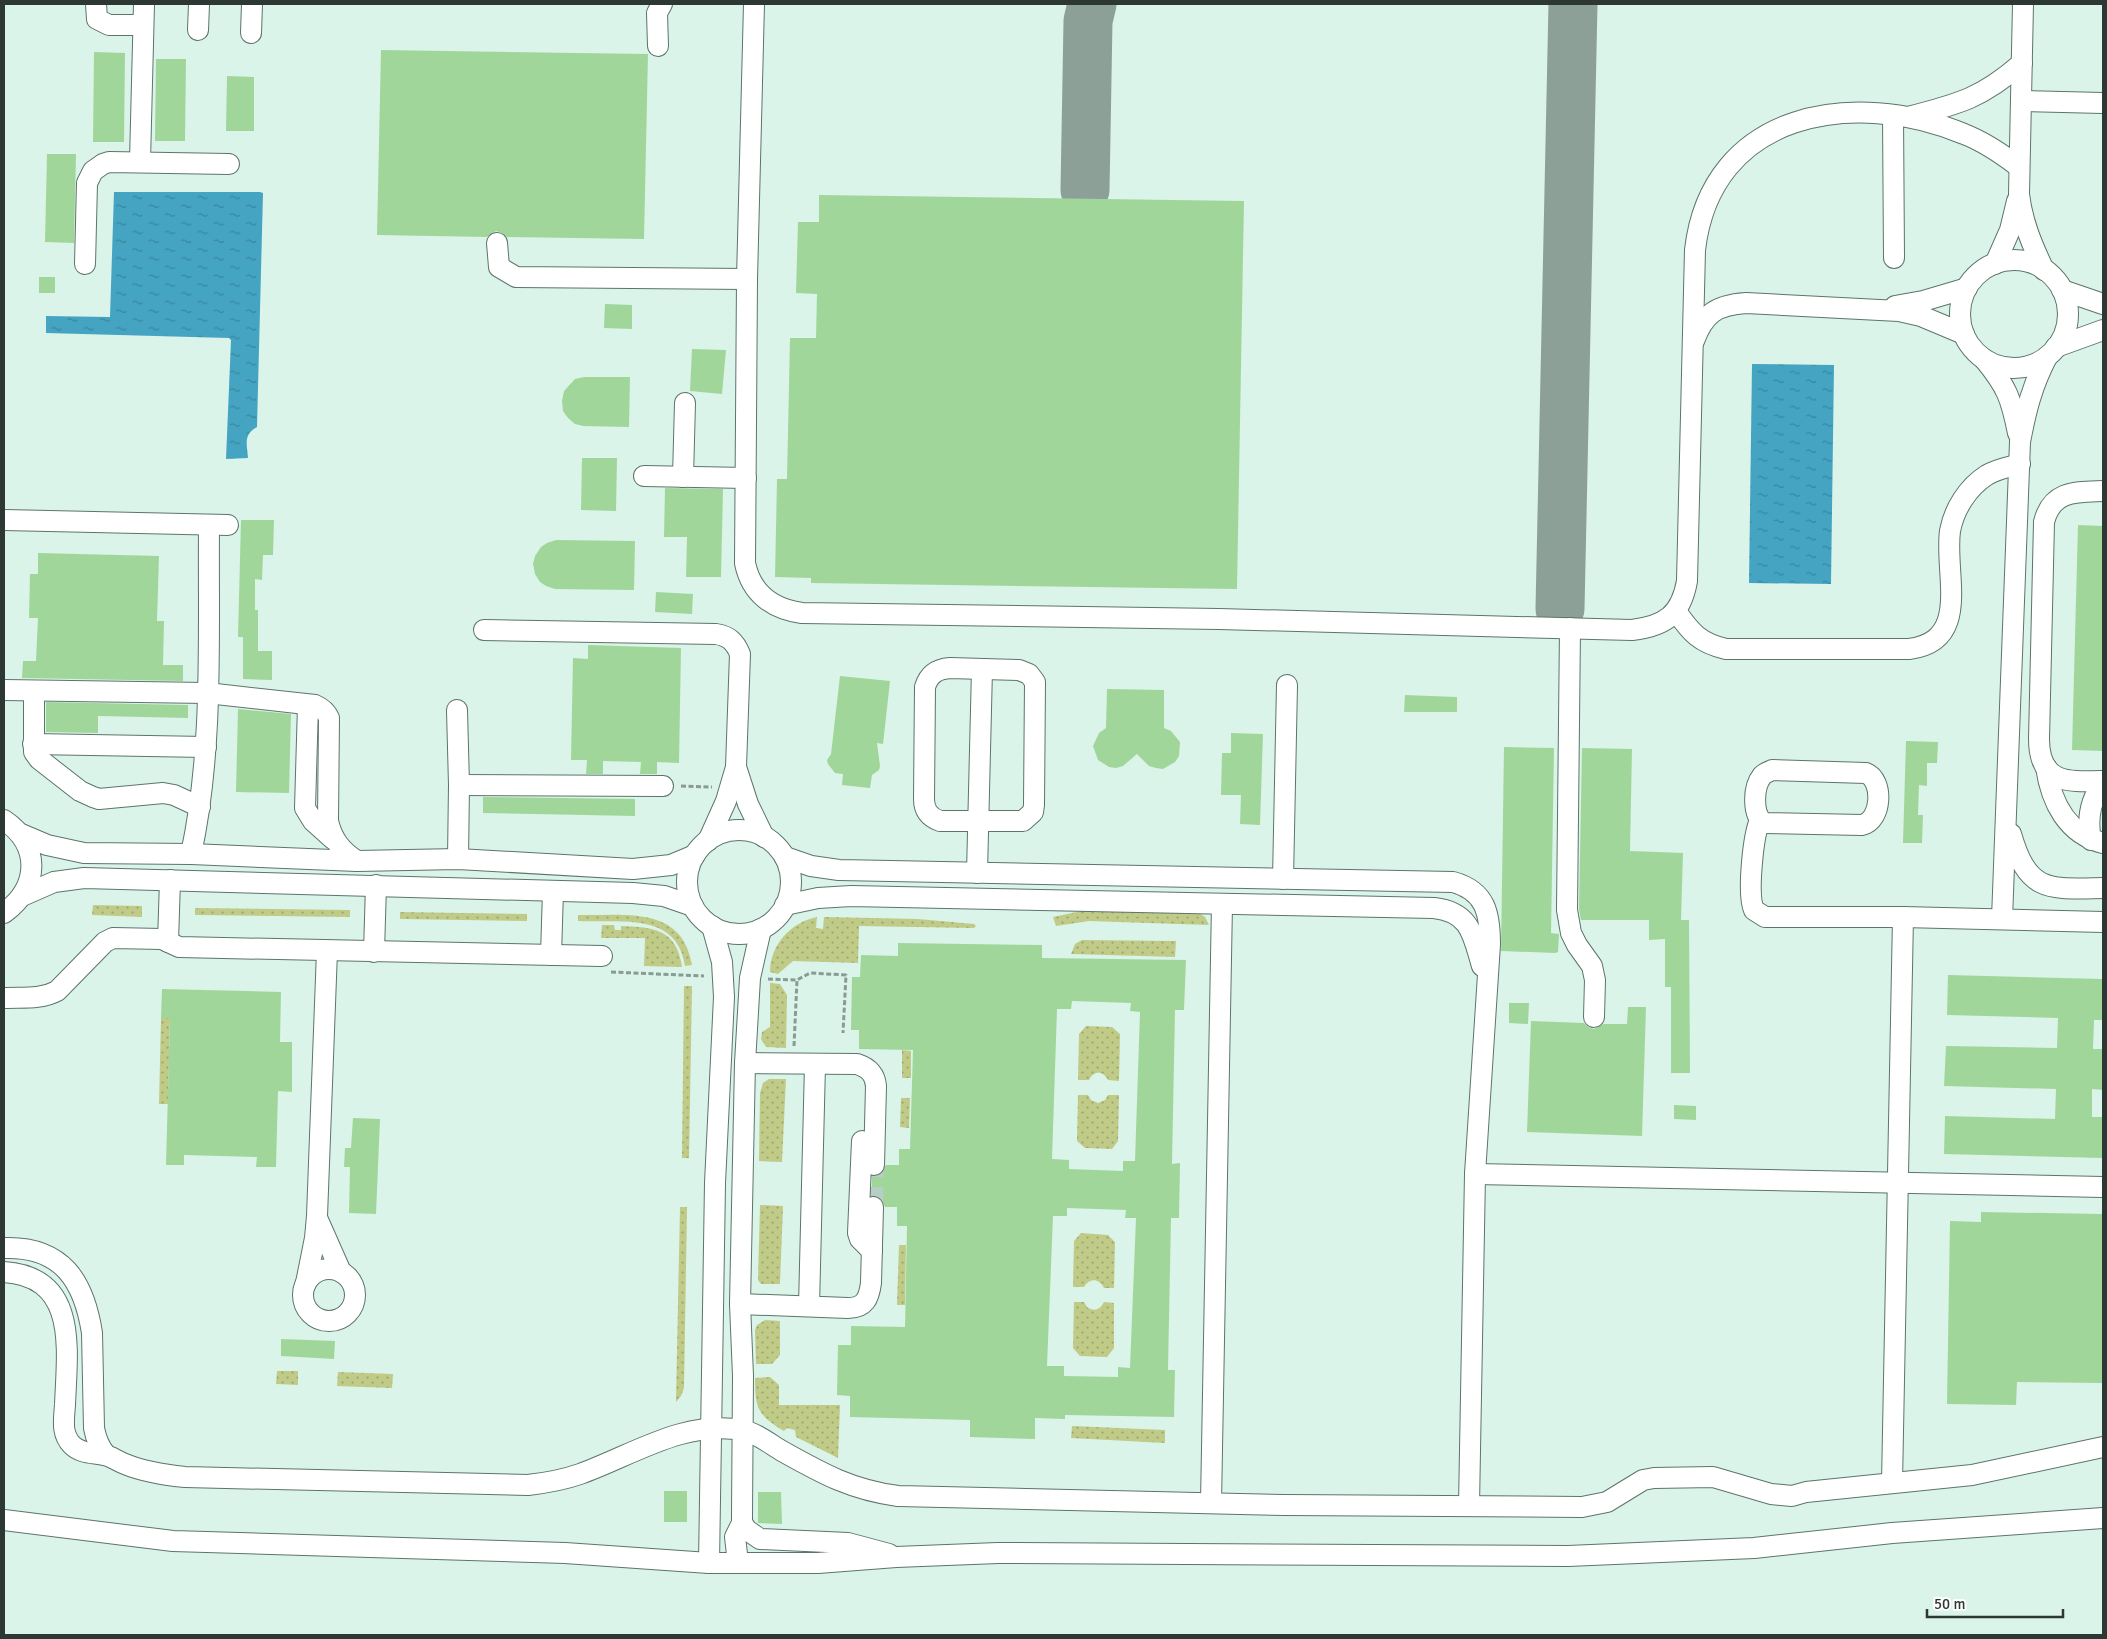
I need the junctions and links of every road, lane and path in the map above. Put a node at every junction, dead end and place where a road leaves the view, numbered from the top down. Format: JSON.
{"nodes":[{"id":1,"x":96,"y":4,"type":"edge"},
{"id":2,"x":144,"y":4,"type":"edge"},
{"id":3,"x":199,"y":4,"type":"edge"},
{"id":4,"x":252,"y":4,"type":"edge"},
{"id":5,"x":662,"y":4,"type":"edge"},
{"id":6,"x":754,"y":4,"type":"edge"},
{"id":7,"x":2023,"y":4,"type":"edge"},
{"id":8,"x":143,"y":25,"type":"junction"},
{"id":9,"x":198,"y":30,"type":"dead end"},
{"id":10,"x":251,"y":33,"type":"dead end"},
{"id":11,"x":658,"y":46,"type":"dead end"},
{"id":12,"x":2022,"y":63,"type":"junction"},
{"id":13,"x":2022,"y":101,"type":"junction"},
{"id":14,"x":2103,"y":103,"type":"edge"},
{"id":15,"x":1899,"y":116,"type":"junction"},
{"id":16,"x":140,"y":162,"type":"junction"},
{"id":17,"x":229,"y":164,"type":"dead end"},
{"id":18,"x":2019,"y":167,"type":"junction"},
{"id":19,"x":2019,"y":194,"type":"junction"},
{"id":20,"x":498,"y":243,"type":"dead end"},
{"id":21,"x":1894,"y":258,"type":"dead end"},
{"id":22,"x":85,"y":264,"type":"dead end"},
{"id":23,"x":1995,"y":264,"type":"junction"},
{"id":24,"x":2044,"y":270,"type":"junction"},
{"id":25,"x":746,"y":279,"type":"junction"},
{"id":26,"x":1967,"y":288,"type":"junction"},
{"id":27,"x":2062,"y":290,"type":"junction"},
{"id":28,"x":2103,"y":304,"type":"edge"},
{"id":29,"x":1881,"y":309,"type":"junction"},
{"id":30,"x":2103,"y":330,"type":"edge"},
{"id":31,"x":1964,"y":334,"type":"junction"},
{"id":32,"x":1691,"y":351,"type":"junction"},
{"id":33,"x":2052,"y":352,"type":"junction"},
{"id":34,"x":1984,"y":359,"type":"junction"},
{"id":35,"x":685,"y":403,"type":"dead end"},
{"id":36,"x":2020,"y":442,"type":"junction"},
{"id":37,"x":2020,"y":464,"type":"junction"},
{"id":38,"x":644,"y":476,"type":"dead end"},
{"id":39,"x":683,"y":477,"type":"junction"},
{"id":40,"x":746,"y":478,"type":"junction"},
{"id":41,"x":2103,"y":491,"type":"edge"},
{"id":42,"x":4,"y":520,"type":"edge"},
{"id":43,"x":1676,"y":611,"type":"junction"},
{"id":44,"x":1570,"y":628,"type":"junction"},
{"id":45,"x":484,"y":630,"type":"dead end"},
{"id":46,"x":982,"y":669,"type":"junction"},
{"id":47,"x":1287,"y":685,"type":"dead end"},
{"id":48,"x":4,"y":690,"type":"edge"},
{"id":49,"x":34,"y":691,"type":"junction"},
{"id":50,"x":207,"y":694,"type":"junction"},
{"id":51,"x":457,"y":710,"type":"dead end"},
{"id":52,"x":33,"y":744,"type":"junction"},
{"id":53,"x":206,"y":747,"type":"junction"},
{"id":54,"x":736,"y":766,"type":"junction"},
{"id":55,"x":2046,"y":767,"type":"junction"},
{"id":56,"x":2103,"y":782,"type":"edge"},
{"id":57,"x":459,"y":785,"type":"junction"},
{"id":58,"x":663,"y":786,"type":"joint"},
{"id":59,"x":731,"y":787,"type":"junction"},
{"id":60,"x":200,"y":807,"type":"junction"},
{"id":61,"x":2006,"y":818,"type":"junction"},
{"id":62,"x":4,"y":820,"type":"edge"},
{"id":63,"x":1760,"y":820,"type":"junction"},
{"id":64,"x":978,"y":822,"type":"junction"},
{"id":65,"x":21,"y":834,"type":"junction"},
{"id":66,"x":764,"y":837,"type":"junction"},
{"id":67,"x":2097,"y":842,"type":"edge"},
{"id":68,"x":702,"y":848,"type":"junction"},
{"id":69,"x":192,"y":854,"type":"junction"},
{"id":70,"x":785,"y":857,"type":"junction"},
{"id":71,"x":458,"y":859,"type":"junction"},
{"id":72,"x":357,"y":861,"type":"junction"},
{"id":73,"x":977,"y":873,"type":"junction"},
{"id":74,"x":1283,"y":879,"type":"junction"},
{"id":75,"x":170,"y":880,"type":"junction"},
{"id":76,"x":376,"y":885,"type":"junction"},
{"id":77,"x":2103,"y":888,"type":"edge"},
{"id":78,"x":553,"y":891,"type":"junction"},
{"id":79,"x":22,"y":896,"type":"junction"},
{"id":80,"x":1222,"y":904,"type":"junction"},
{"id":81,"x":785,"y":905,"type":"junction"},
{"id":82,"x":693,"y":906,"type":"junction"},
{"id":83,"x":4,"y":913,"type":"edge"},
{"id":84,"x":1903,"y":917,"type":"junction"},
{"id":85,"x":2002,"y":919,"type":"junction"},
{"id":86,"x":2103,"y":922,"type":"edge"},
{"id":87,"x":712,"y":926,"type":"junction"},
{"id":88,"x":761,"y":929,"type":"junction"},
{"id":89,"x":168,"y":942,"type":"junction"},
{"id":90,"x":326,"y":952,"type":"junction"},
{"id":91,"x":374,"y":952,"type":"junction"},
{"id":92,"x":551,"y":955,"type":"junction"},
{"id":93,"x":602,"y":956,"type":"joint"},
{"id":94,"x":722,"y":977,"type":"junction"},
{"id":95,"x":1486,"y":977,"type":"junction"},
{"id":96,"x":750,"y":978,"type":"junction"},
{"id":97,"x":796,"y":980,"type":"junction"},
{"id":98,"x":4,"y":998,"type":"edge"},
{"id":99,"x":1594,"y":1017,"type":"dead end"},
{"id":100,"x":843,"y":1033,"type":"dead end"},
{"id":101,"x":745,"y":1063,"type":"junction"},
{"id":102,"x":794,"y":1064,"type":"junction"},
{"id":103,"x":815,"y":1065,"type":"junction"},
{"id":104,"x":875,"y":1126,"type":"junction"},
{"id":105,"x":874,"y":1165,"type":"tunnel mouth"},
{"id":106,"x":1474,"y":1174,"type":"junction"},
{"id":107,"x":715,"y":1183,"type":"junction"},
{"id":108,"x":1897,"y":1183,"type":"junction"},
{"id":109,"x":743,"y":1184,"type":"junction"},
{"id":110,"x":2103,"y":1187,"type":"edge"},
{"id":111,"x":873,"y":1207,"type":"tunnel mouth"},
{"id":112,"x":317,"y":1216,"type":"junction"},
{"id":113,"x":4,"y":1248,"type":"edge"},
{"id":114,"x":872,"y":1251,"type":"junction"},
{"id":115,"x":4,"y":1272,"type":"edge"},
{"id":116,"x":341,"y":1272,"type":"junction"},
{"id":117,"x":306,"y":1283,"type":"junction"},
{"id":118,"x":740,"y":1304,"type":"junction"},
{"id":119,"x":809,"y":1306,"type":"junction"},
{"id":120,"x":66,"y":1355,"type":"junction"},
{"id":121,"x":93,"y":1355,"type":"junction"},
{"id":122,"x":710,"y":1430,"type":"junction"},
{"id":123,"x":742,"y":1430,"type":"junction"},
{"id":124,"x":2103,"y":1447,"type":"edge"},
{"id":125,"x":106,"y":1455,"type":"junction"},
{"id":126,"x":1892,"y":1483,"type":"junction"},
{"id":127,"x":1211,"y":1504,"type":"junction"},
{"id":128,"x":1469,"y":1506,"type":"junction"},
{"id":129,"x":2103,"y":1518,"type":"edge"},
{"id":130,"x":4,"y":1520,"type":"edge"},
{"id":131,"x":742,"y":1523,"type":"junction"},
{"id":132,"x":896,"y":1557,"type":"junction"},
{"id":133,"x":709,"y":1563,"type":"junction"},
{"id":134,"x":738,"y":1563,"type":"junction"}],
"edges":[{"from":1,"to":8,"type":"street"},
{"from":2,"to":8,"type":"street"},
{"from":3,"to":9,"type":"street"},
{"from":4,"to":10,"type":"street"},
{"from":5,"to":11,"type":"street"},
{"from":6,"to":25,"type":"street"},
{"from":7,"to":12,"type":"street"},
{"from":8,"to":16,"type":"street"},
{"from":12,"to":13,"type":"street"},
{"from":12,"to":15,"type":"street"},
{"from":13,"to":14,"type":"street"},
{"from":13,"to":18,"type":"street"},
{"from":15,"to":18,"type":"street"},
{"from":15,"to":21,"type":"street"},
{"from":15,"to":32,"type":"street"},
{"from":16,"to":17,"type":"street"},
{"from":16,"to":22,"type":"street"},
{"from":18,"to":19,"type":"street"},
{"from":19,"to":23,"type":"street"},
{"from":19,"to":24,"type":"street"},
{"from":20,"to":25,"type":"street"},
{"from":23,"to":24,"type":"street"},
{"from":23,"to":26,"type":"street"},
{"from":24,"to":27,"type":"street"},
{"from":25,"to":40,"type":"street"},
{"from":26,"to":29,"type":"street"},
{"from":26,"to":31,"type":"street"},
{"from":27,"to":28,"type":"street"},
{"from":27,"to":33,"type":"street"},
{"from":29,"to":31,"type":"street"},
{"from":29,"to":32,"type":"street"},
{"from":30,"to":33,"type":"street"},
{"from":31,"to":34,"type":"street"},
{"from":32,"to":43,"type":"street"},
{"from":33,"to":34,"type":"street"},
{"from":33,"to":36,"type":"street"},
{"from":34,"to":36,"type":"street"},
{"from":35,"to":39,"type":"street"},
{"from":36,"to":37,"type":"street"},
{"from":37,"to":43,"type":"street"},
{"from":37,"to":61,"type":"street"},
{"from":38,"to":39,"type":"street"},
{"from":39,"to":40,"type":"street"},
{"from":40,"to":44,"type":"street"},
{"from":41,"to":55,"type":"street"},
{"from":42,"to":50,"type":"street"},
{"from":43,"to":44,"type":"street"},
{"from":44,"to":99,"type":"street"},
{"from":45,"to":54,"type":"street"},
{"from":46,"to":64,"type":"street"},
{"from":46,"to":64,"type":"street"},
{"from":46,"to":64,"type":"street"},
{"from":47,"to":74,"type":"street"},
{"from":48,"to":49,"type":"street"},
{"from":49,"to":50,"type":"street"},
{"from":49,"to":52,"type":"street"},
{"from":50,"to":53,"type":"street"},
{"from":50,"to":72,"type":"street"},
{"from":51,"to":57,"type":"street"},
{"from":52,"to":53,"type":"street"},
{"from":52,"to":60,"type":"street"},
{"from":53,"to":60,"type":"street"},
{"from":54,"to":59,"type":"street"},
{"from":54,"to":66,"type":"street"},
{"from":55,"to":56,"type":"street"},
{"from":55,"to":67,"type":"street"},
{"from":56,"to":67,"type":"street"},
{"from":57,"to":58,"type":"street"},
{"from":57,"to":71,"type":"street"},
{"from":58,"to":59,"type":"path"},
{"from":59,"to":68,"type":"street"},
{"from":60,"to":69,"type":"street"},
{"from":61,"to":77,"type":"street"},
{"from":61,"to":85,"type":"street"},
{"from":62,"to":65,"type":"street"},
{"from":63,"to":63,"type":"street"},
{"from":63,"to":84,"type":"street"},
{"from":64,"to":73,"type":"street"},
{"from":65,"to":69,"type":"street"},
{"from":65,"to":79,"type":"street"},
{"from":66,"to":68,"type":"street"},
{"from":66,"to":70,"type":"street"},
{"from":68,"to":71,"type":"street"},
{"from":68,"to":82,"type":"street"},
{"from":69,"to":72,"type":"street"},
{"from":70,"to":73,"type":"street"},
{"from":70,"to":81,"type":"street"},
{"from":71,"to":72,"type":"street"},
{"from":73,"to":74,"type":"street"},
{"from":74,"to":95,"type":"street"},
{"from":75,"to":76,"type":"street"},
{"from":75,"to":79,"type":"street"},
{"from":75,"to":89,"type":"street"},
{"from":76,"to":78,"type":"street"},
{"from":76,"to":91,"type":"street"},
{"from":78,"to":82,"type":"street"},
{"from":78,"to":92,"type":"street"},
{"from":79,"to":83,"type":"street"},
{"from":80,"to":81,"type":"street"},
{"from":80,"to":95,"type":"street"},
{"from":80,"to":127,"type":"street"},
{"from":81,"to":88,"type":"street"},
{"from":82,"to":87,"type":"street"},
{"from":84,"to":85,"type":"street"},
{"from":84,"to":108,"type":"street"},
{"from":85,"to":86,"type":"street"},
{"from":87,"to":88,"type":"street"},
{"from":87,"to":94,"type":"street"},
{"from":88,"to":96,"type":"street"},
{"from":89,"to":90,"type":"street"},
{"from":89,"to":98,"type":"street"},
{"from":90,"to":91,"type":"street"},
{"from":90,"to":112,"type":"street"},
{"from":91,"to":92,"type":"street"},
{"from":92,"to":93,"type":"street"},
{"from":93,"to":94,"type":"path"},
{"from":94,"to":107,"type":"street"},
{"from":95,"to":106,"type":"street"},
{"from":96,"to":97,"type":"path"},
{"from":96,"to":101,"type":"street"},
{"from":97,"to":100,"type":"path"},
{"from":97,"to":102,"type":"path"},
{"from":101,"to":102,"type":"street"},
{"from":101,"to":109,"type":"street"},
{"from":102,"to":103,"type":"street"},
{"from":103,"to":104,"type":"street"},
{"from":103,"to":119,"type":"street"},
{"from":104,"to":105,"type":"street"},
{"from":104,"to":114,"type":"street"},
{"from":106,"to":108,"type":"street"},
{"from":106,"to":128,"type":"street"},
{"from":107,"to":109,"type":"street"},
{"from":107,"to":122,"type":"street"},
{"from":108,"to":110,"type":"street"},
{"from":108,"to":126,"type":"street"},
{"from":109,"to":118,"type":"street"},
{"from":111,"to":114,"type":"street"},
{"from":112,"to":116,"type":"street"},
{"from":112,"to":117,"type":"street"},
{"from":113,"to":121,"type":"street"},
{"from":114,"to":119,"type":"street"},
{"from":115,"to":120,"type":"street"},
{"from":116,"to":117,"type":"street"},
{"from":116,"to":117,"type":"street"},
{"from":118,"to":119,"type":"street"},
{"from":118,"to":123,"type":"street"},
{"from":120,"to":121,"type":"street"},
{"from":120,"to":125,"type":"street"},
{"from":121,"to":125,"type":"street"},
{"from":122,"to":123,"type":"street"},
{"from":122,"to":125,"type":"street"},
{"from":122,"to":133,"type":"street"},
{"from":123,"to":127,"type":"street"},
{"from":123,"to":131,"type":"street"},
{"from":124,"to":126,"type":"street"},
{"from":126,"to":128,"type":"street"},
{"from":127,"to":128,"type":"street"},
{"from":129,"to":132,"type":"street"},
{"from":130,"to":133,"type":"street"},
{"from":131,"to":132,"type":"street"},
{"from":131,"to":134,"type":"street"},
{"from":132,"to":134,"type":"street"},
{"from":133,"to":134,"type":"street"}]}
